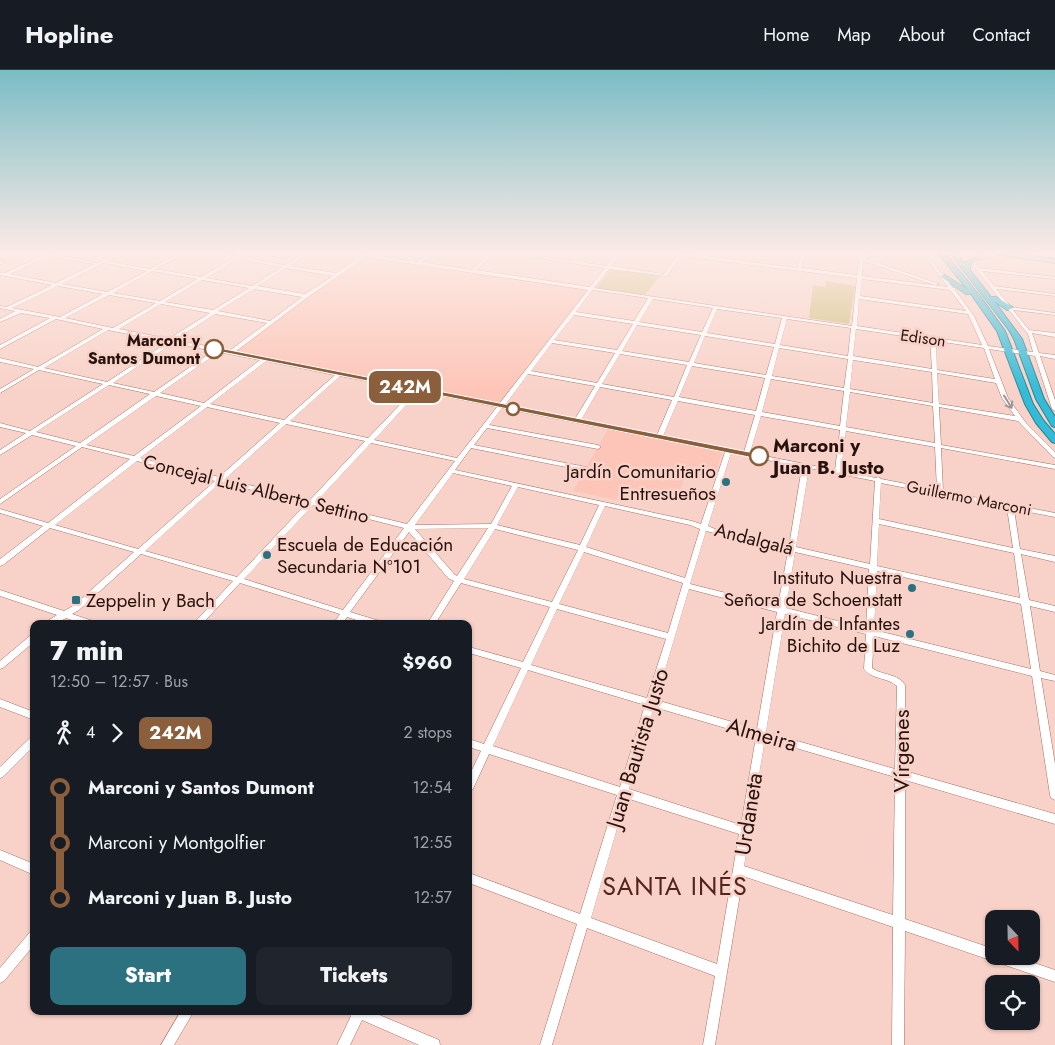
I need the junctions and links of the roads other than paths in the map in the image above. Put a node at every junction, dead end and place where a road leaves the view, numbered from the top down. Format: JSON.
{"nodes":[{"id":1,"x":26,"y":300,"type":"edge"},
{"id":2,"x":95,"y":300,"type":"edge"},
{"id":3,"x":146,"y":300,"type":"edge"},
{"id":4,"x":164,"y":300,"type":"edge"},
{"id":5,"x":234,"y":300,"type":"edge"},
{"id":6,"x":301,"y":300,"type":"edge"},
{"id":7,"x":584,"y":300,"type":"edge"},
{"id":8,"x":650,"y":300,"type":"edge"},
{"id":9,"x":661,"y":300,"type":"edge"},
{"id":10,"x":858,"y":300,"type":"edge"},
{"id":11,"x":876,"y":300,"type":"edge"},
{"id":12,"x":960,"y":300,"type":"edge"},
{"id":13,"x":980,"y":300,"type":"edge"},
{"id":14,"x":990,"y":300,"type":"edge"},
{"id":15,"x":997,"y":300,"type":"edge"},
{"id":16,"x":1003,"y":300,"type":"edge"},
{"id":17,"x":160,"y":302,"type":"junction"},
{"id":18,"x":0,"y":307,"type":"edge"},
{"id":19,"x":8,"y":308,"type":"junction"},
{"id":20,"x":715,"y":308,"type":"junction"},
{"id":21,"x":1010,"y":308,"type":"junction"},
{"id":22,"x":20,"y":311,"type":"junction"},
{"id":23,"x":214,"y":312,"type":"junction"},
{"id":24,"x":573,"y":313,"type":"junction"},
{"id":25,"x":970,"y":313,"type":"junction"},
{"id":26,"x":1055,"y":314,"type":"edge"},
{"id":27,"x":58,"y":318,"type":"junction"},
{"id":28,"x":786,"y":318,"type":"junction"},
{"id":29,"x":0,"y":321,"type":"edge"},
{"id":30,"x":270,"y":322,"type":"junction"},
{"id":31,"x":636,"y":324,"type":"junction"},
{"id":32,"x":111,"y":328,"type":"junction"},
{"id":33,"x":854,"y":328,"type":"junction"},
{"id":34,"x":1028,"y":331,"type":"junction"},
{"id":35,"x":703,"y":334,"type":"junction"},
{"id":36,"x":1055,"y":335,"type":"edge"},
{"id":37,"x":171,"y":340,"type":"junction"},
{"id":38,"x":932,"y":340,"type":"junction"},
{"id":39,"x":551,"y":341,"type":"junction"},
{"id":40,"x":778,"y":346,"type":"junction"},
{"id":41,"x":0,"y":347,"type":"edge"},
{"id":42,"x":986,"y":347,"type":"junction"},
{"id":43,"x":218,"y":350,"type":"junction"},
{"id":44,"x":1009,"y":350,"type":"junction"},
{"id":45,"x":231,"y":352,"type":"junction"},
{"id":46,"x":1023,"y":352,"type":"junction"},
{"id":47,"x":618,"y":353,"type":"junction"},
{"id":48,"x":1037,"y":354,"type":"junction"},
{"id":49,"x":1055,"y":357,"type":"edge"},
{"id":50,"x":850,"y":358,"type":"junction"},
{"id":51,"x":265,"y":359,"type":"junction"},
{"id":52,"x":0,"y":360,"type":"edge"},
{"id":53,"x":689,"y":364,"type":"junction"},
{"id":54,"x":40,"y":368,"type":"junction"},
{"id":55,"x":934,"y":371,"type":"junction"},
{"id":56,"x":528,"y":372,"type":"junction"},
{"id":57,"x":339,"y":374,"type":"junction"},
{"id":58,"x":770,"y":378,"type":"junction"},
{"id":59,"x":997,"y":381,"type":"junction"},
{"id":60,"x":1046,"y":381,"type":"junction"},
{"id":61,"x":1055,"y":382,"type":"edge"},
{"id":62,"x":108,"y":383,"type":"junction"},
{"id":63,"x":599,"y":384,"type":"junction"},
{"id":64,"x":0,"y":390,"type":"edge"},
{"id":65,"x":417,"y":390,"type":"junction"},
{"id":66,"x":846,"y":391,"type":"junction"},
{"id":67,"x":156,"y":393,"type":"junction"},
{"id":68,"x":675,"y":398,"type":"junction"},
{"id":69,"x":205,"y":404,"type":"junction"},
{"id":70,"x":501,"y":406,"type":"junction"},
{"id":71,"x":935,"y":406,"type":"junction"},
{"id":72,"x":1055,"y":409,"type":"edge"},
{"id":73,"x":760,"y":414,"type":"junction"},
{"id":74,"x":1020,"y":419,"type":"junction"},
{"id":75,"x":576,"y":421,"type":"junction"},
{"id":76,"x":285,"y":422,"type":"junction"},
{"id":77,"x":1055,"y":424,"type":"edge"},
{"id":78,"x":0,"y":425,"type":"edge"},
{"id":79,"x":486,"y":426,"type":"junction"},
{"id":80,"x":842,"y":429,"type":"junction"},
{"id":81,"x":32,"y":432,"type":"junction"},
{"id":82,"x":659,"y":437,"type":"junction"},
{"id":83,"x":1055,"y":440,"type":"edge"},
{"id":84,"x":369,"y":441,"type":"junction"},
{"id":85,"x":82,"y":445,"type":"junction"},
{"id":86,"x":470,"y":446,"type":"junction"},
{"id":87,"x":938,"y":446,"type":"junction"},
{"id":88,"x":598,"y":447,"type":"dead end"},
{"id":89,"x":729,"y":451,"type":"junction"},
{"id":90,"x":0,"y":453,"type":"edge"},
{"id":91,"x":747,"y":454,"type":"junction"},
{"id":92,"x":1055,"y":456,"type":"edge"},
{"id":93,"x":134,"y":459,"type":"junction"},
{"id":94,"x":459,"y":460,"type":"junction"},
{"id":95,"x":806,"y":465,"type":"junction"},
{"id":96,"x":1055,"y":467,"type":"edge"},
{"id":97,"x":586,"y":469,"type":"dead end"},
{"id":98,"x":452,"y":471,"type":"junction"},
{"id":99,"x":838,"y":472,"type":"junction"},
{"id":100,"x":878,"y":479,"type":"junction"},
{"id":101,"x":219,"y":480,"type":"junction"},
{"id":102,"x":516,"y":484,"type":"junction"},
{"id":103,"x":940,"y":492,"type":"junction"},
{"id":104,"x":0,"y":502,"type":"edge"},
{"id":105,"x":311,"y":502,"type":"junction"},
{"id":106,"x":603,"y":504,"type":"junction"},
{"id":107,"x":1010,"y":506,"type":"junction"},
{"id":108,"x":0,"y":512,"type":"edge"},
{"id":109,"x":1055,"y":515,"type":"edge"},
{"id":110,"x":876,"y":521,"type":"junction"},
{"id":111,"x":47,"y":526,"type":"junction"},
{"id":112,"x":493,"y":526,"type":"junction"},
{"id":113,"x":409,"y":527,"type":"junction"},
{"id":114,"x":704,"y":527,"type":"junction"},
{"id":115,"x":581,"y":548,"type":"junction"},
{"id":116,"x":792,"y":549,"type":"junction"},
{"id":117,"x":1016,"y":550,"type":"junction"},
{"id":118,"x":140,"y":552,"type":"junction"},
{"id":119,"x":1055,"y":558,"type":"edge"},
{"id":120,"x":0,"y":564,"type":"edge"},
{"id":121,"x":873,"y":567,"type":"junction"},
{"id":122,"x":238,"y":580,"type":"junction"},
{"id":123,"x":458,"y":580,"type":"junction"},
{"id":124,"x":687,"y":583,"type":"junction"},
{"id":125,"x":0,"y":593,"type":"edge"},
{"id":126,"x":1025,"y":602,"type":"junction"},
{"id":127,"x":554,"y":607,"type":"junction"},
{"id":128,"x":782,"y":609,"type":"junction"},
{"id":129,"x":1055,"y":609,"type":"edge"},
{"id":130,"x":344,"y":613,"type":"junction"},
{"id":131,"x":64,"y":614,"type":"junction"},
{"id":132,"x":55,"y":620,"type":"edge"},
{"id":133,"x":81,"y":620,"type":"edge"},
{"id":134,"x":201,"y":620,"type":"edge"},
{"id":135,"x":339,"y":620,"type":"edge"},
{"id":136,"x":367,"y":620,"type":"edge"},
{"id":137,"x":433,"y":620,"type":"edge"},
{"id":138,"x":870,"y":631,"type":"junction"},
{"id":139,"x":671,"y":637,"type":"junction"},
{"id":140,"x":30,"y":640,"type":"edge"},
{"id":141,"x":472,"y":651,"type":"edge"},
{"id":142,"x":0,"y":666,"type":"edge"},
{"id":143,"x":526,"y":666,"type":"junction"},
{"id":144,"x":1036,"y":673,"type":"junction"},
{"id":145,"x":1055,"y":678,"type":"edge"},
{"id":146,"x":651,"y":702,"type":"junction"},
{"id":147,"x":0,"y":703,"type":"edge"},
{"id":148,"x":30,"y":714,"type":"edge"},
{"id":149,"x":761,"y":733,"type":"junction"},
{"id":150,"x":30,"y":744,"type":"edge"},
{"id":151,"x":472,"y":744,"type":"edge"},
{"id":152,"x":486,"y":748,"type":"junction"},
{"id":153,"x":0,"y":774,"type":"edge"},
{"id":154,"x":901,"y":774,"type":"junction"},
{"id":155,"x":472,"y":779,"type":"edge"},
{"id":156,"x":624,"y":793,"type":"junction"},
{"id":157,"x":1055,"y":794,"type":"edge"},
{"id":158,"x":1055,"y":819,"type":"edge"},
{"id":159,"x":745,"y":831,"type":"junction"},
{"id":160,"x":0,"y":855,"type":"edge"},
{"id":161,"x":30,"y":868,"type":"edge"},
{"id":162,"x":739,"y":869,"type":"junction"},
{"id":163,"x":472,"y":879,"type":"edge"},
{"id":164,"x":585,"y":920,"type":"junction"},
{"id":165,"x":899,"y":923,"type":"junction"},
{"id":166,"x":30,"y":941,"type":"edge"},
{"id":167,"x":985,"y":953,"type":"edge"},
{"id":168,"x":1022,"y":965,"type":"edge"},
{"id":169,"x":721,"y":972,"type":"junction"},
{"id":170,"x":1055,"y":976,"type":"edge"},
{"id":171,"x":0,"y":977,"type":"edge"},
{"id":172,"x":186,"y":1015,"type":"edge"},
{"id":173,"x":357,"y":1015,"type":"edge"},
{"id":174,"x":365,"y":1015,"type":"edge"},
{"id":175,"x":167,"y":1045,"type":"edge"},
{"id":176,"x":343,"y":1045,"type":"edge"},
{"id":177,"x":434,"y":1045,"type":"edge"},
{"id":178,"x":546,"y":1045,"type":"edge"},
{"id":179,"x":709,"y":1045,"type":"edge"},
{"id":180,"x":898,"y":1045,"type":"edge"}],
"edges":[{"from":1,"to":19,"type":"street"},
{"from":2,"to":27,"type":"street"},
{"from":3,"to":17,"type":"street"},
{"from":4,"to":17,"type":"street"},
{"from":5,"to":23,"type":"street"},
{"from":6,"to":30,"type":"street"},
{"from":7,"to":24,"type":"street"},
{"from":8,"to":31,"type":"street"},
{"from":9,"to":20,"type":"street","name":"Edison"},
{"from":10,"to":33,"type":"street"},
{"from":11,"to":25,"type":"street"},
{"from":12,"to":25,"type":"street"},
{"from":13,"to":44,"type":"highway"},
{"from":14,"to":46,"type":"highway"},
{"from":15,"to":21,"type":"highway"},
{"from":16,"to":21,"type":"street"},
{"from":17,"to":23,"type":"street"},
{"from":17,"to":32,"type":"street"},
{"from":18,"to":19,"type":"street","name":"Guillermo Marconi"},
{"from":19,"to":22,"type":"street","name":"Guillermo Marconi"},
{"from":20,"to":28,"type":"street","name":"Edison"},
{"from":20,"to":35,"type":"street"},
{"from":21,"to":26,"type":"street"},
{"from":21,"to":34,"type":"street"},
{"from":22,"to":27,"type":"street","name":"Guillermo Marconi"},
{"from":22,"to":29,"type":"street"},
{"from":23,"to":30,"type":"street"},
{"from":23,"to":37,"type":"street"},
{"from":24,"to":31,"type":"street"},
{"from":24,"to":39,"type":"street"},
{"from":25,"to":42,"type":"street"},
{"from":27,"to":32,"type":"street","name":"Guillermo Marconi"},
{"from":27,"to":41,"type":"street"},
{"from":28,"to":33,"type":"street","name":"Edison"},
{"from":28,"to":40,"type":"street"},
{"from":30,"to":45,"type":"street"},
{"from":31,"to":35,"type":"street"},
{"from":31,"to":47,"type":"street"},
{"from":32,"to":37,"type":"street","name":"Guillermo Marconi"},
{"from":32,"to":54,"type":"street"},
{"from":33,"to":38,"type":"street","name":"Edison"},
{"from":33,"to":50,"type":"street"},
{"from":34,"to":36,"type":"street"},
{"from":34,"to":48,"type":"street"},
{"from":35,"to":40,"type":"street"},
{"from":35,"to":53,"type":"street"},
{"from":37,"to":43,"type":"street","name":"Guillermo Marconi"},
{"from":37,"to":62,"type":"street"},
{"from":38,"to":42,"type":"street","name":"Edison"},
{"from":38,"to":55,"type":"street"},
{"from":39,"to":47,"type":"street"},
{"from":39,"to":56,"type":"street"},
{"from":40,"to":50,"type":"street"},
{"from":40,"to":58,"type":"street"},
{"from":42,"to":44,"type":"street","name":"Edison"},
{"from":42,"to":59,"type":"street"},
{"from":43,"to":45,"type":"street","name":"Guillermo Marconi"},
{"from":43,"to":67,"type":"street"},
{"from":44,"to":46,"type":"street","name":"Edison"},
{"from":44,"to":83,"type":"highway"},
{"from":45,"to":51,"type":"street","name":"Guillermo Marconi"},
{"from":46,"to":48,"type":"street"},
{"from":46,"to":77,"type":"highway"},
{"from":47,"to":53,"type":"street"},
{"from":47,"to":63,"type":"street"},
{"from":48,"to":49,"type":"street"},
{"from":48,"to":60,"type":"street"},
{"from":50,"to":55,"type":"street"},
{"from":50,"to":66,"type":"street"},
{"from":51,"to":57,"type":"street","name":"Guillermo Marconi"},
{"from":51,"to":69,"type":"street"},
{"from":52,"to":54,"type":"street"},
{"from":53,"to":58,"type":"street"},
{"from":53,"to":68,"type":"street"},
{"from":54,"to":62,"type":"street"},
{"from":54,"to":64,"type":"street"},
{"from":55,"to":59,"type":"street"},
{"from":55,"to":71,"type":"street"},
{"from":56,"to":63,"type":"street"},
{"from":56,"to":70,"type":"street"},
{"from":57,"to":65,"type":"street","name":"Guillermo Marconi"},
{"from":57,"to":76,"type":"street"},
{"from":58,"to":66,"type":"street"},
{"from":58,"to":73,"type":"street"},
{"from":59,"to":74,"type":"street","one_way":true},
{"from":60,"to":61,"type":"street"},
{"from":60,"to":72,"type":"street"},
{"from":62,"to":67,"type":"street"},
{"from":62,"to":81,"type":"street"},
{"from":63,"to":68,"type":"street"},
{"from":63,"to":75,"type":"street"},
{"from":65,"to":70,"type":"street","name":"Guillermo Marconi"},
{"from":65,"to":84,"type":"street"},
{"from":66,"to":71,"type":"street"},
{"from":66,"to":80,"type":"street"},
{"from":67,"to":69,"type":"street"},
{"from":67,"to":85,"type":"street"},
{"from":68,"to":73,"type":"street"},
{"from":68,"to":82,"type":"street"},
{"from":69,"to":76,"type":"street"},
{"from":69,"to":93,"type":"street"},
{"from":70,"to":75,"type":"street","name":"Guillermo Marconi"},
{"from":70,"to":79,"type":"street"},
{"from":71,"to":74,"type":"street"},
{"from":71,"to":87,"type":"street"},
{"from":73,"to":80,"type":"street"},
{"from":73,"to":91,"type":"street"},
{"from":74,"to":92,"type":"street"},
{"from":75,"to":82,"type":"street","name":"Guillermo Marconi"},
{"from":76,"to":84,"type":"street"},
{"from":76,"to":101,"type":"street"},
{"from":78,"to":81,"type":"street","name":"Concejal Luis Alberto Settino"},
{"from":79,"to":86,"type":"street"},
{"from":79,"to":88,"type":"street"},
{"from":80,"to":87,"type":"street"},
{"from":80,"to":99,"type":"street"},
{"from":81,"to":85,"type":"street","name":"Concejal Luis Alberto Settino"},
{"from":81,"to":90,"type":"street"},
{"from":82,"to":89,"type":"street","name":"Guillermo Marconi"},
{"from":84,"to":94,"type":"street"},
{"from":84,"to":105,"type":"street"},
{"from":85,"to":93,"type":"street","name":"Concejal Luis Alberto Settino"},
{"from":85,"to":104,"type":"street"},
{"from":86,"to":94,"type":"street"},
{"from":86,"to":97,"type":"street"},
{"from":87,"to":96,"type":"street"},
{"from":87,"to":103,"type":"street"},
{"from":89,"to":91,"type":"street","name":"Guillermo Marconi"},
{"from":89,"to":114,"type":"street","name":"Juan Bautista Justo"},
{"from":91,"to":95,"type":"street","name":"Guillermo Marconi"},
{"from":93,"to":101,"type":"street","name":"Concejal Luis Alberto Settino"},
{"from":93,"to":111,"type":"street"},
{"from":94,"to":98,"type":"street"},
{"from":95,"to":99,"type":"street","name":"Guillermo Marconi"},
{"from":95,"to":116,"type":"street","name":"Urdaneta"},
{"from":98,"to":102,"type":"street","name":"Andalgalá"},
{"from":98,"to":113,"type":"street"},
{"from":99,"to":100,"type":"street","name":"Guillermo Marconi"},
{"from":100,"to":103,"type":"street","name":"Guillermo Marconi"},
{"from":100,"to":110,"type":"street","name":"Vírgenes"},
{"from":101,"to":105,"type":"street","name":"Concejal Luis Alberto Settino"},
{"from":101,"to":118,"type":"street"},
{"from":102,"to":106,"type":"street","name":"Andalgalá"},
{"from":102,"to":112,"type":"street"},
{"from":103,"to":107,"type":"street","name":"Guillermo Marconi"},
{"from":105,"to":113,"type":"street","name":"Concejal Luis Alberto Settino"},
{"from":105,"to":122,"type":"street"},
{"from":106,"to":114,"type":"street","name":"Andalgalá"},
{"from":106,"to":115,"type":"street"},
{"from":107,"to":109,"type":"street","name":"Guillermo Marconi"},
{"from":107,"to":117,"type":"street"},
{"from":108,"to":111,"type":"street"},
{"from":110,"to":117,"type":"street"},
{"from":110,"to":121,"type":"street","name":"Vírgenes"},
{"from":111,"to":118,"type":"street"},
{"from":111,"to":120,"type":"street"},
{"from":112,"to":113,"type":"street","name":"Concejal Luis Alberto Settino"},
{"from":112,"to":115,"type":"street","name":"Concejal Luis Alberto Settino"},
{"from":112,"to":123,"type":"street"},
{"from":113,"to":123,"type":"street"},
{"from":113,"to":130,"type":"street"},
{"from":114,"to":116,"type":"street","name":"Andalgalá"},
{"from":114,"to":124,"type":"street","name":"Juan Bautista Justo"},
{"from":115,"to":124,"type":"street","name":"Concejal Luis Alberto Settino"},
{"from":115,"to":127,"type":"street"},
{"from":116,"to":121,"type":"street","name":"Andalgalá"},
{"from":116,"to":128,"type":"street","name":"Urdaneta"},
{"from":117,"to":119,"type":"street"},
{"from":117,"to":126,"type":"street"},
{"from":118,"to":122,"type":"street"},
{"from":118,"to":131,"type":"street"},
{"from":121,"to":126,"type":"street","name":"Andalgalá"},
{"from":121,"to":138,"type":"street","name":"Vírgenes"},
{"from":122,"to":130,"type":"street"},
{"from":122,"to":134,"type":"street"},
{"from":123,"to":127,"type":"street"},
{"from":123,"to":137,"type":"street"},
{"from":124,"to":128,"type":"street","name":"Concejal Luis Alberto Settino"},
{"from":124,"to":139,"type":"street","name":"Juan Bautista Justo"},
{"from":125,"to":131,"type":"street"},
{"from":126,"to":129,"type":"street","name":"Andalgalá"},
{"from":126,"to":144,"type":"street"},
{"from":127,"to":139,"type":"street"},
{"from":127,"to":143,"type":"street"},
{"from":128,"to":138,"type":"street","name":"Concejal Luis Alberto Settino"},
{"from":128,"to":149,"type":"street","name":"Urdaneta"},
{"from":130,"to":135,"type":"street"},
{"from":130,"to":136,"type":"street"},
{"from":131,"to":132,"type":"street"},
{"from":131,"to":133,"type":"street"},
{"from":138,"to":144,"type":"street","name":"Concejal Luis Alberto Settino"},
{"from":138,"to":154,"type":"street","name":"Vírgenes"},
{"from":139,"to":146,"type":"street","name":"Juan Bautista Justo"},
{"from":140,"to":142,"type":"street"},
{"from":141,"to":143,"type":"street","name":"Almeira"},
{"from":143,"to":146,"type":"street","name":"Almeira"},
{"from":143,"to":152,"type":"street"},
{"from":144,"to":145,"type":"street","name":"Concejal Luis Alberto Settino"},
{"from":144,"to":157,"type":"street"},
{"from":146,"to":149,"type":"street","name":"Almeira"},
{"from":146,"to":156,"type":"street","name":"Juan Bautista Justo"},
{"from":147,"to":148,"type":"street"},
{"from":149,"to":154,"type":"street","name":"Almeira"},
{"from":149,"to":159,"type":"street","name":"Urdaneta"},
{"from":150,"to":153,"type":"street"},
{"from":151,"to":152,"type":"street"},
{"from":152,"to":155,"type":"street"},
{"from":152,"to":156,"type":"street"},
{"from":154,"to":158,"type":"street","name":"Almeira"},
{"from":154,"to":165,"type":"street","name":"Vírgenes"},
{"from":156,"to":159,"type":"street"},
{"from":156,"to":164,"type":"street","name":"Juan Bautista Justo"},
{"from":159,"to":162,"type":"street","name":"Urdaneta"},
{"from":160,"to":161,"type":"street"},
{"from":162,"to":165,"type":"street"},
{"from":162,"to":169,"type":"street","name":"Urdaneta"},
{"from":163,"to":164,"type":"street"},
{"from":164,"to":169,"type":"street"},
{"from":164,"to":178,"type":"street","name":"Juan Bautista Justo"},
{"from":165,"to":167,"type":"street"},
{"from":165,"to":180,"type":"street","name":"Vírgenes"},
{"from":166,"to":171,"type":"street"},
{"from":168,"to":170,"type":"street"},
{"from":169,"to":179,"type":"street","name":"Urdaneta"},
{"from":172,"to":175,"type":"street"},
{"from":173,"to":176,"type":"street"},
{"from":174,"to":177,"type":"street"}]}
